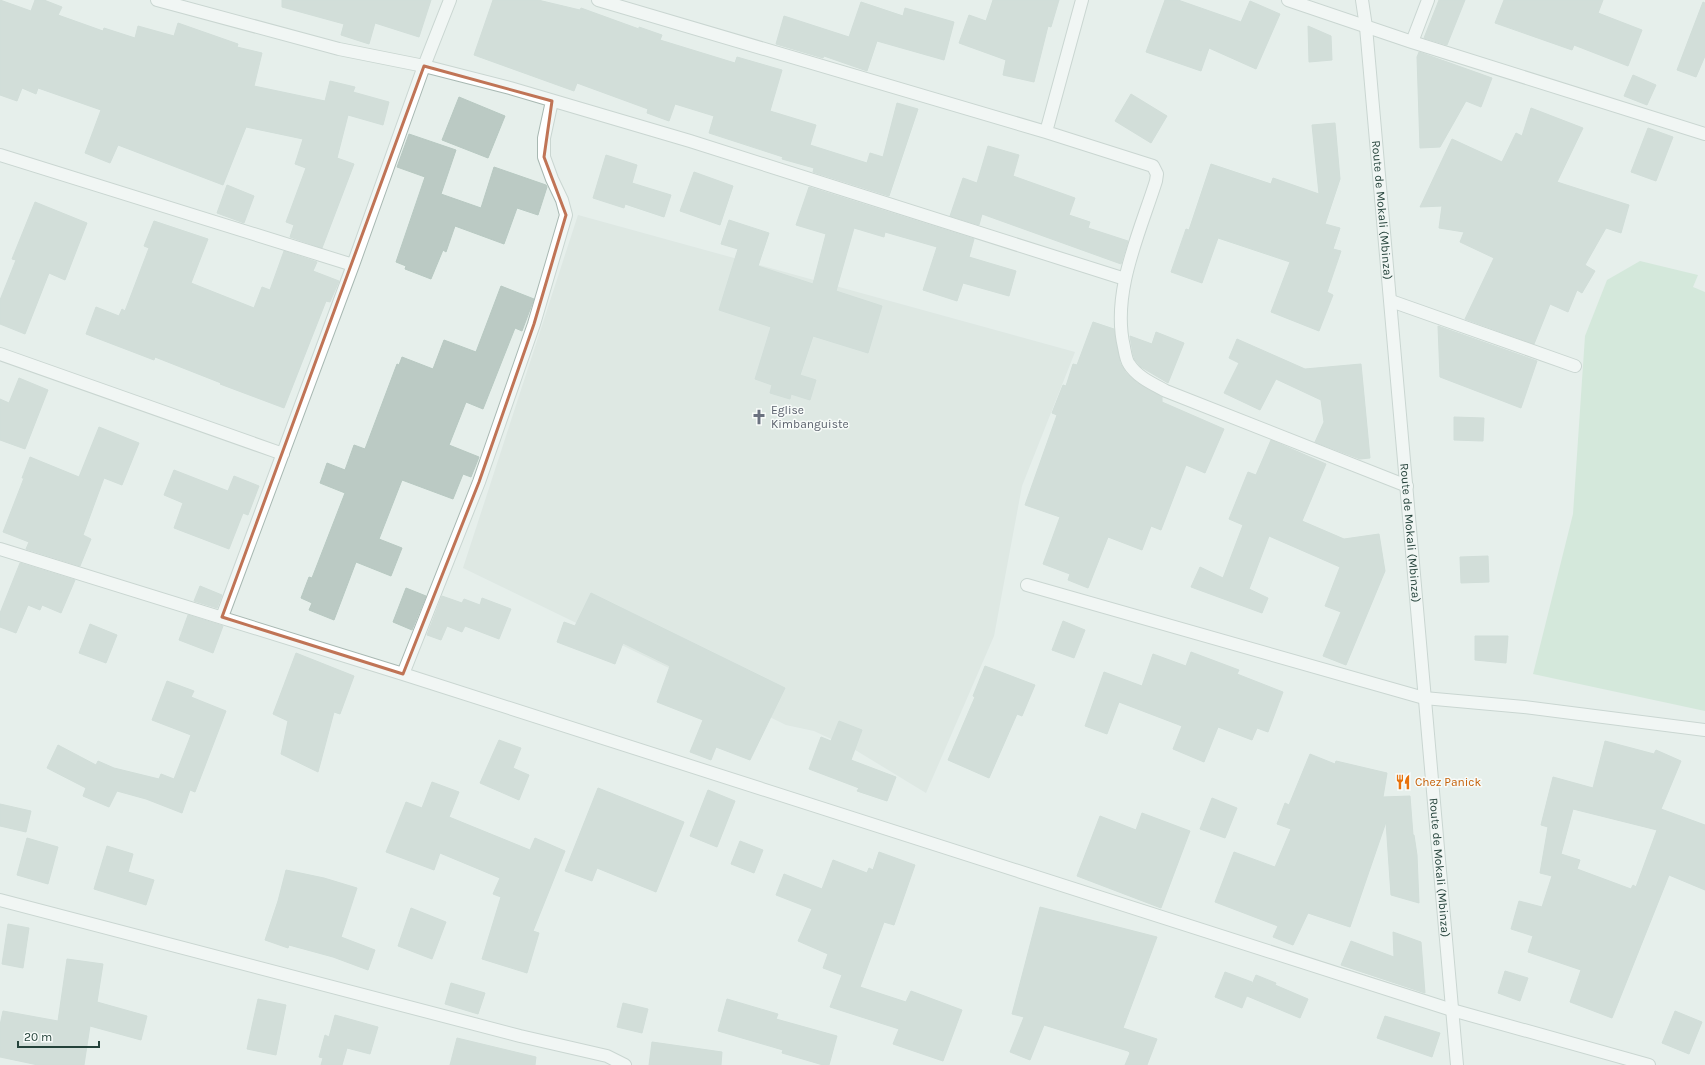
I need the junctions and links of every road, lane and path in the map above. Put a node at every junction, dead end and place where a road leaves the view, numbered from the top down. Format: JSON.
{"nodes":[{"id":1,"x":157,"y":0,"type":"edge"},
{"id":2,"x":450,"y":0,"type":"edge"},
{"id":3,"x":598,"y":0,"type":"edge"},
{"id":4,"x":1082,"y":0,"type":"edge"},
{"id":5,"x":1288,"y":0,"type":"edge"},
{"id":6,"x":1362,"y":0,"type":"edge"},
{"id":7,"x":1428,"y":0,"type":"edge"},
{"id":8,"x":1366,"y":26,"type":"junction"},
{"id":9,"x":1412,"y":42,"type":"junction"},
{"id":10,"x":424,"y":66,"type":"junction"},
{"id":11,"x":552,"y":101,"type":"junction"},
{"id":12,"x":1046,"y":132,"type":"junction"},
{"id":13,"x":1705,"y":134,"type":"edge"},
{"id":14,"x":0,"y":155,"type":"edge"},
{"id":15,"x":353,"y":265,"type":"junction"},
{"id":16,"x":1124,"y":279,"type":"junction"},
{"id":17,"x":1391,"y":301,"type":"junction"},
{"id":18,"x":0,"y":354,"type":"edge"},
{"id":19,"x":1575,"y":366,"type":"dead end"},
{"id":20,"x":283,"y":454,"type":"junction"},
{"id":21,"x":1407,"y":486,"type":"junction"},
{"id":22,"x":0,"y":549,"type":"edge"},
{"id":23,"x":1027,"y":585,"type":"dead end"},
{"id":24,"x":222,"y":617,"type":"junction"},
{"id":25,"x":403,"y":674,"type":"junction"},
{"id":26,"x":1424,"y":698,"type":"junction"},
{"id":27,"x":1705,"y":730,"type":"edge"},
{"id":28,"x":0,"y":900,"type":"edge"},
{"id":29,"x":1452,"y":1010,"type":"junction"},
{"id":30,"x":625,"y":1065,"type":"edge"},
{"id":31,"x":1457,"y":1065,"type":"edge"},
{"id":32,"x":1649,"y":1065,"type":"edge"}],
"edges":[{"from":1,"to":10,"type":"street"},
{"from":2,"to":10,"type":"street"},
{"from":3,"to":12,"type":"street"},
{"from":4,"to":12,"type":"street"},
{"from":5,"to":8,"type":"street"},
{"from":6,"to":8,"type":"street","name":"Route de Mokali (Mbinza)"},
{"from":7,"to":9,"type":"street"},
{"from":8,"to":9,"type":"street"},
{"from":8,"to":17,"type":"street","name":"Route de Mokali (Mbinza)"},
{"from":9,"to":13,"type":"street"},
{"from":10,"to":11,"type":"street"},
{"from":10,"to":15,"type":"street"},
{"from":11,"to":16,"type":"street"},
{"from":11,"to":25,"type":"street"},
{"from":12,"to":16,"type":"street"},
{"from":14,"to":15,"type":"street"},
{"from":15,"to":20,"type":"street"},
{"from":16,"to":21,"type":"street"},
{"from":17,"to":19,"type":"street"},
{"from":17,"to":21,"type":"street","name":"Route de Mokali (Mbinza)"},
{"from":18,"to":20,"type":"street"},
{"from":20,"to":24,"type":"street"},
{"from":21,"to":26,"type":"street","name":"Route de Mokali (Mbinza)"},
{"from":22,"to":24,"type":"street"},
{"from":23,"to":26,"type":"street"},
{"from":24,"to":25,"type":"street"},
{"from":25,"to":29,"type":"street"},
{"from":26,"to":27,"type":"street"},
{"from":26,"to":29,"type":"street","name":"Route de Mokali (Mbinza)"},
{"from":28,"to":30,"type":"street"},
{"from":29,"to":31,"type":"street","name":"Route de Mokali (Mbinza)"},
{"from":29,"to":32,"type":"street"}]}
